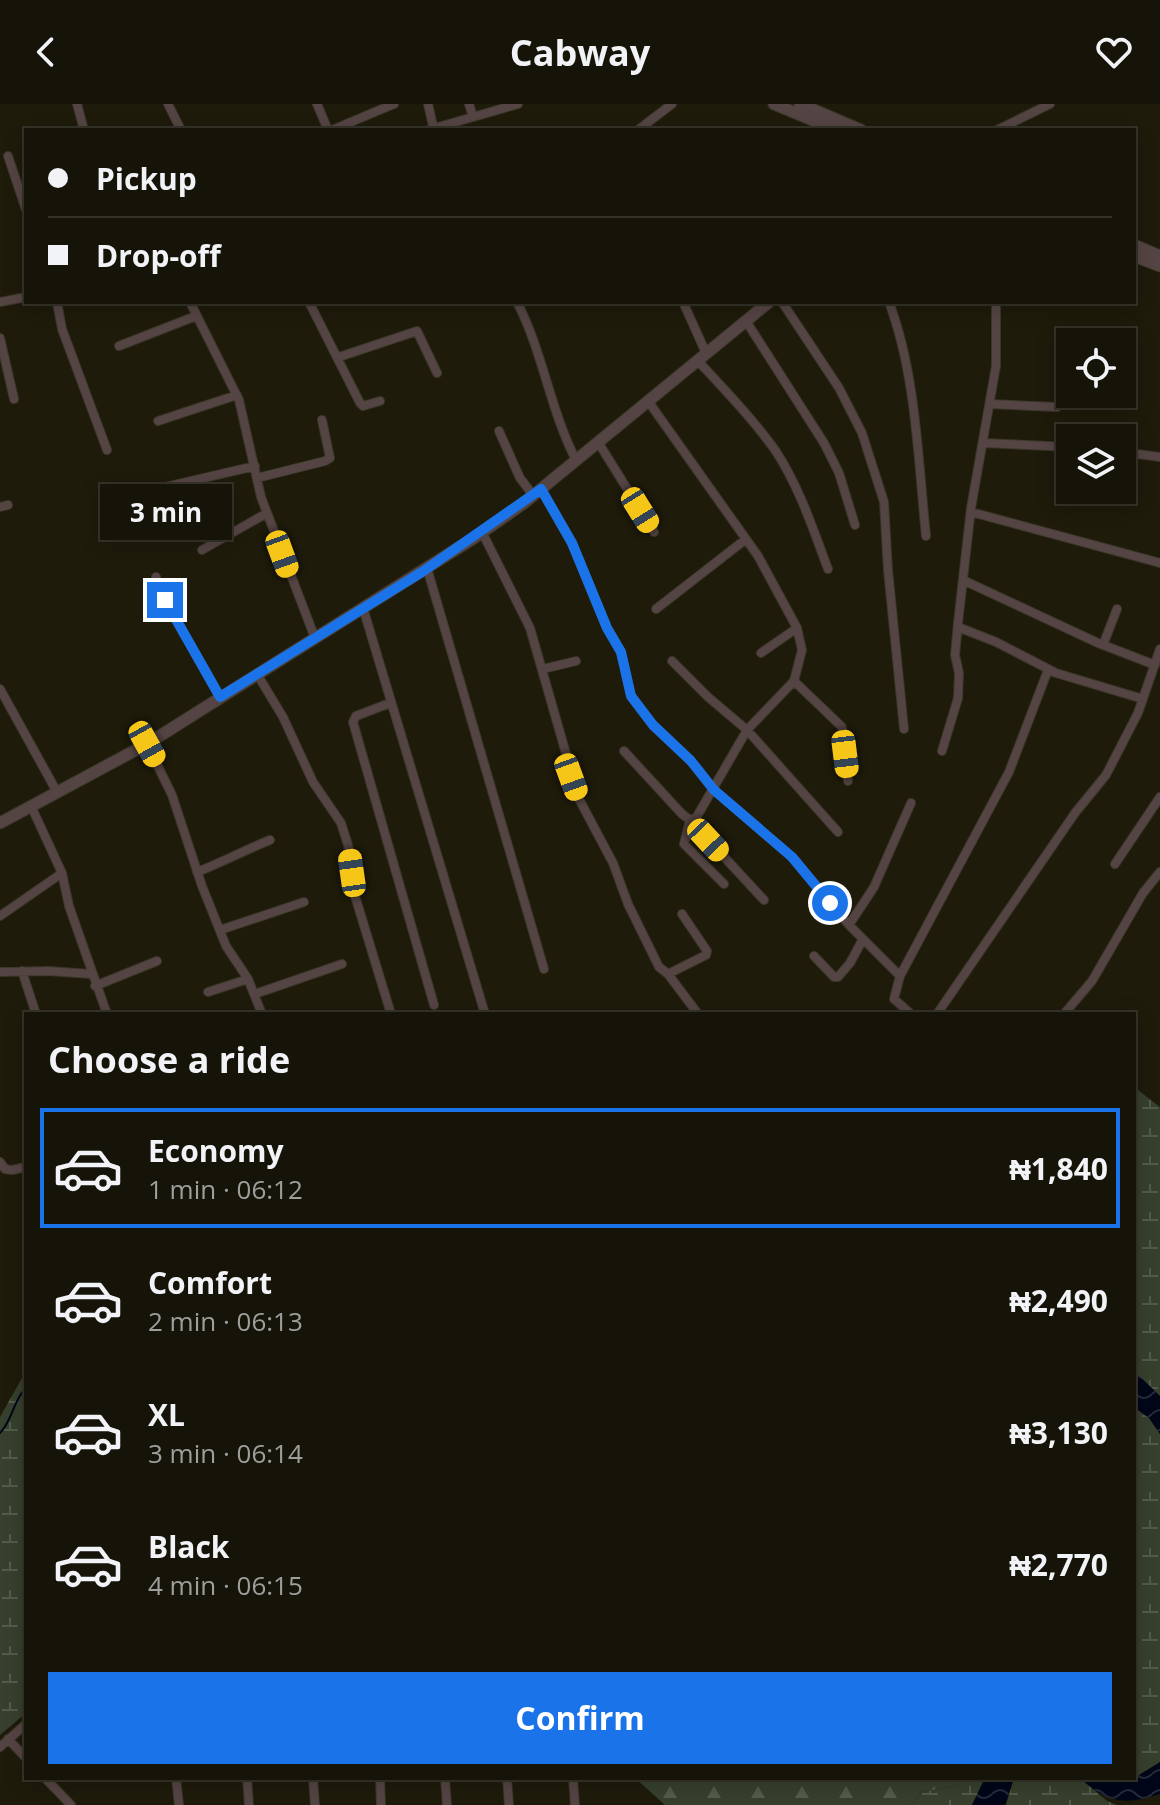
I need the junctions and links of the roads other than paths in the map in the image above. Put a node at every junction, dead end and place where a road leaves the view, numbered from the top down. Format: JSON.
{"nodes":[{"id":1,"x":77,"y":104,"type":"edge"},
{"id":2,"x":168,"y":104,"type":"edge"},
{"id":3,"x":317,"y":104,"type":"edge"},
{"id":4,"x":394,"y":104,"type":"edge"},
{"id":5,"x":428,"y":104,"type":"edge"},
{"id":6,"x":469,"y":104,"type":"edge"},
{"id":7,"x":518,"y":104,"type":"edge"},
{"id":8,"x":672,"y":104,"type":"edge"},
{"id":9,"x":774,"y":104,"type":"edge"},
{"id":10,"x":800,"y":104,"type":"edge"},
{"id":11,"x":1026,"y":104,"type":"edge"},
{"id":12,"x":1050,"y":104,"type":"edge"},
{"id":13,"x":1030,"y":114,"type":"junction"},
{"id":14,"x":473,"y":117,"type":"junction"},
{"id":15,"x":83,"y":128,"type":"edge"},
{"id":16,"x":180,"y":128,"type":"edge"},
{"id":17,"x":329,"y":128,"type":"edge"},
{"id":18,"x":335,"y":128,"type":"edge"},
{"id":19,"x":432,"y":128,"type":"edge"},
{"id":20,"x":435,"y":128,"type":"edge"},
{"id":21,"x":641,"y":128,"type":"edge"},
{"id":22,"x":831,"y":128,"type":"edge"},
{"id":23,"x":856,"y":128,"type":"edge"},
{"id":24,"x":1001,"y":128,"type":"edge"},
{"id":25,"x":8,"y":156,"type":"dead end"},
{"id":26,"x":24,"y":204,"type":"edge"},
{"id":27,"x":1136,"y":246,"type":"edge"},
{"id":28,"x":1160,"y":256,"type":"edge"},
{"id":29,"x":1136,"y":257,"type":"edge"},
{"id":30,"x":1160,"y":266,"type":"edge"},
{"id":31,"x":24,"y":297,"type":"edge"},
{"id":32,"x":0,"y":302,"type":"edge"},
{"id":33,"x":57,"y":304,"type":"edge"},
{"id":34,"x":191,"y":304,"type":"edge"},
{"id":35,"x":310,"y":304,"type":"edge"},
{"id":36,"x":518,"y":304,"type":"edge"},
{"id":37,"x":684,"y":304,"type":"edge"},
{"id":38,"x":767,"y":304,"type":"edge"},
{"id":39,"x":783,"y":304,"type":"edge"},
{"id":40,"x":890,"y":304,"type":"edge"},
{"id":41,"x":996,"y":304,"type":"edge"},
{"id":42,"x":196,"y":316,"type":"junction"},
{"id":43,"x":746,"y":321,"type":"junction"},
{"id":44,"x":0,"y":338,"type":"edge"},
{"id":45,"x":119,"y":346,"type":"dead end"},
{"id":46,"x":339,"y":357,"type":"junction"},
{"id":47,"x":702,"y":357,"type":"junction"},
{"id":48,"x":437,"y":373,"type":"dead end"},
{"id":49,"x":237,"y":395,"type":"junction"},
{"id":50,"x":14,"y":399,"type":"dead end"},
{"id":51,"x":380,"y":401,"type":"dead end"},
{"id":52,"x":648,"y":401,"type":"junction"},
{"id":53,"x":990,"y":404,"type":"junction"},
{"id":54,"x":1056,"y":407,"type":"edge"},
{"id":55,"x":322,"y":420,"type":"dead end"},
{"id":56,"x":158,"y":421,"type":"dead end"},
{"id":57,"x":499,"y":431,"type":"dead end"},
{"id":58,"x":598,"y":442,"type":"junction"},
{"id":59,"x":984,"y":443,"type":"junction"},
{"id":60,"x":1056,"y":446,"type":"edge"},
{"id":61,"x":107,"y":450,"type":"dead end"},
{"id":62,"x":1136,"y":454,"type":"edge"},
{"id":63,"x":1160,"y":457,"type":"edge"},
{"id":64,"x":576,"y":460,"type":"junction"},
{"id":65,"x":255,"y":466,"type":"junction"},
{"id":66,"x":257,"y":478,"type":"junction"},
{"id":67,"x":165,"y":487,"type":"dead end"},
{"id":68,"x":537,"y":492,"type":"junction"},
{"id":69,"x":971,"y":512,"type":"junction"},
{"id":70,"x":267,"y":513,"type":"junction"},
{"id":71,"x":855,"y":525,"type":"dead end"},
{"id":72,"x":482,"y":532,"type":"junction"},
{"id":73,"x":654,"y":532,"type":"dead end"},
{"id":74,"x":926,"y":536,"type":"dead end"},
{"id":75,"x":746,"y":539,"type":"junction"},
{"id":76,"x":202,"y":550,"type":"dead end"},
{"id":77,"x":1160,"y":563,"type":"edge"},
{"id":78,"x":427,"y":568,"type":"junction"},
{"id":79,"x":828,"y":569,"type":"dead end"},
{"id":80,"x":156,"y":577,"type":"dead end"},
{"id":81,"x":965,"y":581,"type":"junction"},
{"id":82,"x":363,"y":608,"type":"junction"},
{"id":83,"x":656,"y":609,"type":"dead end"},
{"id":84,"x":1117,"y":609,"type":"dead end"},
{"id":85,"x":958,"y":627,"type":"junction"},
{"id":86,"x":797,"y":628,"type":"junction"},
{"id":87,"x":315,"y":638,"type":"junction"},
{"id":88,"x":1103,"y":645,"type":"junction"},
{"id":89,"x":1160,"y":649,"type":"edge"},
{"id":90,"x":761,"y":653,"type":"dead end"},
{"id":91,"x":576,"y":661,"type":"dead end"},
{"id":92,"x":672,"y":661,"type":"dead end"},
{"id":93,"x":1155,"y":665,"type":"junction"},
{"id":94,"x":543,"y":669,"type":"junction"},
{"id":95,"x":1048,"y":670,"type":"junction"},
{"id":96,"x":257,"y":674,"type":"junction"},
{"id":97,"x":794,"y":681,"type":"junction"},
{"id":98,"x":1151,"y":682,"type":"junction"},
{"id":99,"x":1160,"y":687,"type":"edge"},
{"id":100,"x":0,"y":689,"type":"edge"},
{"id":101,"x":220,"y":697,"type":"junction"},
{"id":102,"x":1143,"y":699,"type":"junction"},
{"id":103,"x":390,"y":703,"type":"junction"},
{"id":104,"x":904,"y":729,"type":"dead end"},
{"id":105,"x":747,"y":730,"type":"junction"},
{"id":106,"x":147,"y":744,"type":"junction"},
{"id":107,"x":624,"y":751,"type":"dead end"},
{"id":108,"x":942,"y":751,"type":"dead end"},
{"id":109,"x":848,"y":781,"type":"dead end"},
{"id":110,"x":714,"y":790,"type":"junction"},
{"id":111,"x":57,"y":792,"type":"junction"},
{"id":112,"x":1160,"y":797,"type":"edge"},
{"id":113,"x":911,"y":803,"type":"dead end"},
{"id":114,"x":31,"y":806,"type":"junction"},
{"id":115,"x":690,"y":820,"type":"junction"},
{"id":116,"x":0,"y":823,"type":"edge"},
{"id":117,"x":838,"y":832,"type":"dead end"},
{"id":118,"x":270,"y":840,"type":"dead end"},
{"id":119,"x":1115,"y":864,"type":"dead end"},
{"id":120,"x":197,"y":872,"type":"junction"},
{"id":121,"x":1160,"y":872,"type":"edge"},
{"id":122,"x":62,"y":873,"type":"junction"},
{"id":123,"x":724,"y":884,"type":"dead end"},
{"id":124,"x":764,"y":900,"type":"dead end"},
{"id":125,"x":304,"y":902,"type":"dead end"},
{"id":126,"x":682,"y":914,"type":"dead end"},
{"id":127,"x":0,"y":916,"type":"edge"},
{"id":128,"x":849,"y":925,"type":"junction"},
{"id":129,"x":220,"y":930,"type":"junction"},
{"id":130,"x":863,"y":939,"type":"junction"},
{"id":131,"x":814,"y":956,"type":"dead end"},
{"id":132,"x":157,"y":961,"type":"dead end"},
{"id":133,"x":342,"y":964,"type":"dead end"},
{"id":134,"x":544,"y":969,"type":"dead end"},
{"id":135,"x":22,"y":971,"type":"junction"},
{"id":136,"x":0,"y":972,"type":"edge"},
{"id":137,"x":91,"y":974,"type":"junction"},
{"id":138,"x":668,"y":974,"type":"junction"},
{"id":139,"x":900,"y":976,"type":"junction"},
{"id":140,"x":248,"y":979,"type":"junction"},
{"id":141,"x":95,"y":986,"type":"junction"},
{"id":142,"x":208,"y":992,"type":"dead end"},
{"id":143,"x":255,"y":994,"type":"junction"},
{"id":144,"x":434,"y":1005,"type":"dead end"},
{"id":145,"x":35,"y":1012,"type":"edge"},
{"id":146,"x":106,"y":1012,"type":"edge"},
{"id":147,"x":261,"y":1012,"type":"edge"},
{"id":148,"x":390,"y":1012,"type":"edge"},
{"id":149,"x":484,"y":1012,"type":"edge"},
{"id":150,"x":696,"y":1012,"type":"edge"},
{"id":151,"x":909,"y":1012,"type":"edge"},
{"id":152,"x":938,"y":1012,"type":"edge"},
{"id":153,"x":1066,"y":1012,"type":"edge"},
{"id":154,"x":0,"y":1162,"type":"edge"},
{"id":155,"x":24,"y":1167,"type":"edge"},
{"id":156,"x":24,"y":1726,"type":"edge"},
{"id":157,"x":8,"y":1739,"type":"junction"},
{"id":158,"x":0,"y":1747,"type":"edge"},
{"id":159,"x":24,"y":1756,"type":"edge"},
{"id":160,"x":47,"y":1780,"type":"edge"},
{"id":161,"x":176,"y":1780,"type":"edge"},
{"id":162,"x":247,"y":1780,"type":"edge"},
{"id":163,"x":313,"y":1780,"type":"edge"},
{"id":164,"x":380,"y":1780,"type":"edge"},
{"id":165,"x":445,"y":1780,"type":"edge"},
{"id":166,"x":507,"y":1780,"type":"edge"},
{"id":167,"x":573,"y":1780,"type":"edge"},
{"id":168,"x":71,"y":1805,"type":"edge"},
{"id":169,"x":179,"y":1805,"type":"edge"},
{"id":170,"x":249,"y":1805,"type":"edge"},
{"id":171,"x":315,"y":1805,"type":"edge"},
{"id":172,"x":381,"y":1805,"type":"edge"},
{"id":173,"x":447,"y":1805,"type":"edge"},
{"id":174,"x":509,"y":1805,"type":"edge"},
{"id":175,"x":575,"y":1805,"type":"edge"}],
"edges":[{"from":1,"to":15,"type":"street"},
{"from":2,"to":16,"type":"street"},
{"from":3,"to":17,"type":"street"},
{"from":4,"to":18,"type":"street"},
{"from":5,"to":19,"type":"street"},
{"from":6,"to":14,"type":"street"},
{"from":7,"to":14,"type":"street"},
{"from":8,"to":21,"type":"street"},
{"from":9,"to":22,"type":"street"},
{"from":10,"to":23,"type":"street"},
{"from":11,"to":13,"type":"street"},
{"from":12,"to":13,"type":"street"},
{"from":13,"to":24,"type":"street"},
{"from":14,"to":20,"type":"street"},
{"from":25,"to":26,"type":"street"},
{"from":27,"to":28,"type":"street"},
{"from":29,"to":30,"type":"street"},
{"from":31,"to":32,"type":"street"},
{"from":33,"to":61,"type":"street"},
{"from":34,"to":42,"type":"street"},
{"from":35,"to":46,"type":"street"},
{"from":36,"to":64,"type":"street"},
{"from":37,"to":47,"type":"street"},
{"from":38,"to":43,"type":"street"},
{"from":39,"to":104,"type":"street"},
{"from":40,"to":74,"type":"street"},
{"from":41,"to":53,"type":"street"},
{"from":42,"to":45,"type":"street"},
{"from":42,"to":49,"type":"street"},
{"from":43,"to":47,"type":"street"},
{"from":43,"to":71,"type":"street"},
{"from":44,"to":50,"type":"street"},
{"from":46,"to":48,"type":"street"},
{"from":46,"to":51,"type":"street"},
{"from":47,"to":52,"type":"street"},
{"from":47,"to":79,"type":"street"},
{"from":49,"to":56,"type":"street"},
{"from":49,"to":65,"type":"street"},
{"from":52,"to":58,"type":"street"},
{"from":52,"to":75,"type":"street"},
{"from":53,"to":54,"type":"street"},
{"from":53,"to":59,"type":"street"},
{"from":55,"to":66,"type":"street"},
{"from":57,"to":68,"type":"street"},
{"from":58,"to":64,"type":"street"},
{"from":58,"to":73,"type":"street"},
{"from":59,"to":60,"type":"street"},
{"from":59,"to":69,"type":"street"},
{"from":62,"to":63,"type":"street"},
{"from":64,"to":68,"type":"street"},
{"from":65,"to":66,"type":"street"},
{"from":65,"to":67,"type":"street"},
{"from":66,"to":70,"type":"street"},
{"from":68,"to":72,"type":"street"},
{"from":68,"to":110,"type":"street"},
{"from":69,"to":77,"type":"street"},
{"from":69,"to":81,"type":"street"},
{"from":70,"to":76,"type":"street"},
{"from":70,"to":87,"type":"street"},
{"from":72,"to":78,"type":"street"},
{"from":72,"to":94,"type":"street"},
{"from":75,"to":83,"type":"street"},
{"from":75,"to":86,"type":"street"},
{"from":78,"to":82,"type":"street"},
{"from":78,"to":134,"type":"street"},
{"from":80,"to":101,"type":"street"},
{"from":81,"to":85,"type":"street"},
{"from":81,"to":88,"type":"street"},
{"from":82,"to":87,"type":"street"},
{"from":82,"to":103,"type":"street"},
{"from":84,"to":88,"type":"street"},
{"from":85,"to":95,"type":"street"},
{"from":85,"to":108,"type":"street"},
{"from":86,"to":90,"type":"street"},
{"from":86,"to":97,"type":"street"},
{"from":87,"to":96,"type":"street"},
{"from":88,"to":93,"type":"street"},
{"from":89,"to":93,"type":"street"},
{"from":91,"to":94,"type":"street"},
{"from":92,"to":105,"type":"street"},
{"from":93,"to":98,"type":"street"},
{"from":94,"to":138,"type":"street"},
{"from":95,"to":102,"type":"street"},
{"from":95,"to":139,"type":"street"},
{"from":96,"to":101,"type":"street"},
{"from":96,"to":148,"type":"street"},
{"from":97,"to":105,"type":"street"},
{"from":97,"to":109,"type":"street"},
{"from":98,"to":99,"type":"street"},
{"from":98,"to":102,"type":"street"},
{"from":100,"to":111,"type":"street"},
{"from":101,"to":106,"type":"street"},
{"from":102,"to":152,"type":"street"},
{"from":103,"to":144,"type":"street"},
{"from":103,"to":149,"type":"street"},
{"from":105,"to":110,"type":"street"},
{"from":105,"to":117,"type":"street"},
{"from":106,"to":111,"type":"street"},
{"from":106,"to":120,"type":"street"},
{"from":107,"to":115,"type":"street"},
{"from":110,"to":115,"type":"street"},
{"from":110,"to":128,"type":"street"},
{"from":111,"to":114,"type":"street"},
{"from":112,"to":119,"type":"street"},
{"from":113,"to":128,"type":"street"},
{"from":114,"to":116,"type":"street"},
{"from":114,"to":122,"type":"street"},
{"from":115,"to":123,"type":"street"},
{"from":115,"to":124,"type":"street"},
{"from":118,"to":120,"type":"street"},
{"from":120,"to":129,"type":"street"},
{"from":121,"to":153,"type":"street"},
{"from":122,"to":127,"type":"street"},
{"from":122,"to":137,"type":"street"},
{"from":125,"to":129,"type":"street"},
{"from":126,"to":138,"type":"street"},
{"from":128,"to":130,"type":"street"},
{"from":129,"to":140,"type":"street"},
{"from":130,"to":131,"type":"street"},
{"from":130,"to":139,"type":"street"},
{"from":132,"to":141,"type":"street"},
{"from":133,"to":143,"type":"street"},
{"from":135,"to":136,"type":"street"},
{"from":135,"to":137,"type":"street"},
{"from":135,"to":145,"type":"street"},
{"from":137,"to":141,"type":"street"},
{"from":138,"to":150,"type":"street"},
{"from":139,"to":151,"type":"street"},
{"from":140,"to":142,"type":"street"},
{"from":140,"to":143,"type":"street"},
{"from":141,"to":146,"type":"street"},
{"from":143,"to":147,"type":"street"},
{"from":154,"to":155,"type":"street"},
{"from":156,"to":157,"type":"street"},
{"from":157,"to":158,"type":"street"},
{"from":157,"to":159,"type":"street"},
{"from":160,"to":168,"type":"street"},
{"from":161,"to":169,"type":"street"},
{"from":162,"to":170,"type":"street"},
{"from":163,"to":171,"type":"street"},
{"from":164,"to":172,"type":"street"},
{"from":165,"to":173,"type":"street"},
{"from":166,"to":174,"type":"street"},
{"from":167,"to":175,"type":"street"}]}
